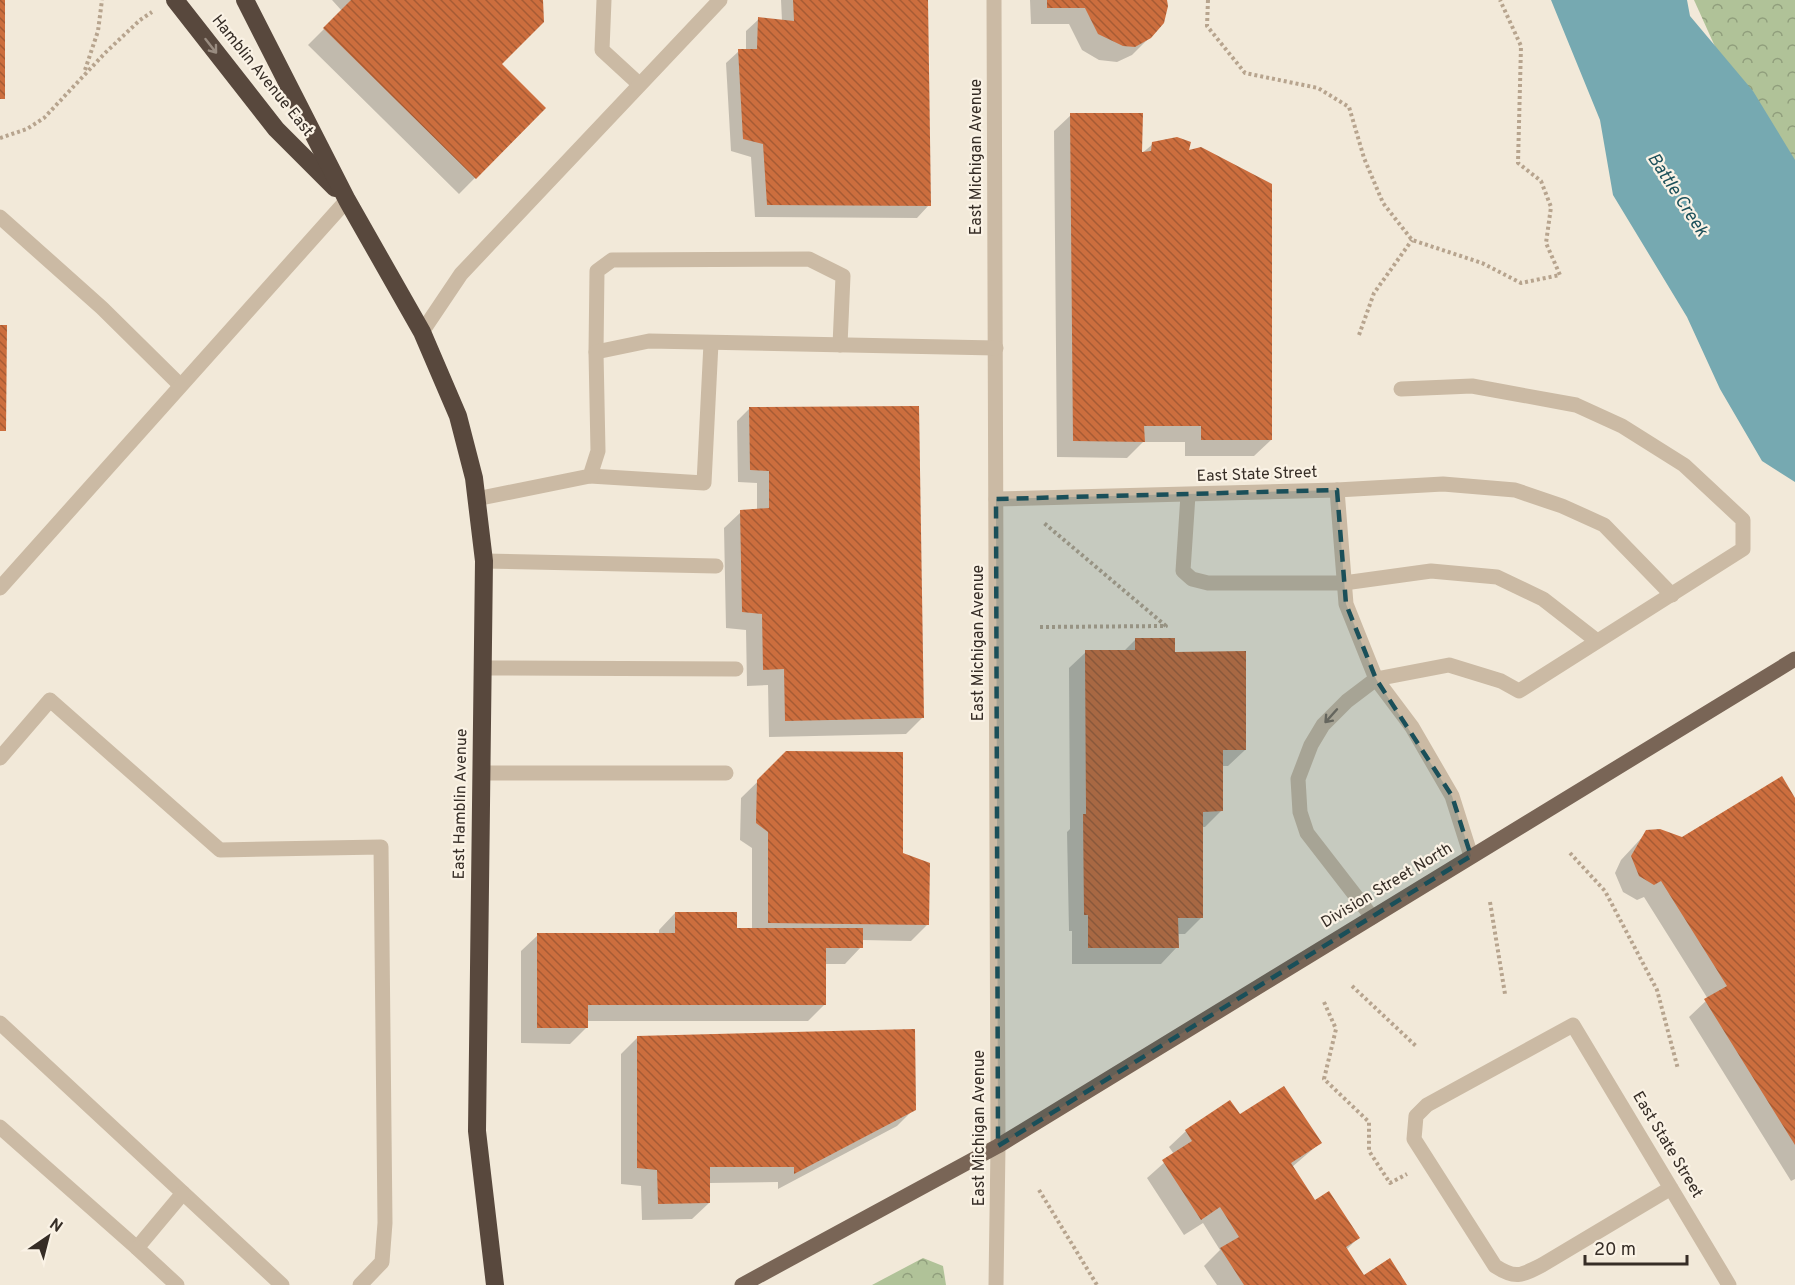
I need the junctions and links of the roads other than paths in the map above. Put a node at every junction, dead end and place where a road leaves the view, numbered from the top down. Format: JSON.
{"nodes":[{"id":1,"x":175,"y":0,"type":"edge"},
{"id":2,"x":245,"y":0,"type":"edge"},
{"id":3,"x":604,"y":0,"type":"edge"},
{"id":4,"x":994,"y":0,"type":"edge"},
{"id":5,"x":716,"y":2,"type":"edge"},
{"id":6,"x":639,"y":84,"type":"junction"},
{"id":7,"x":346,"y":200,"type":"junction"},
{"id":8,"x":1,"y":220,"type":"edge"},
{"id":9,"x":422,"y":332,"type":"junction"},
{"id":10,"x":711,"y":343,"type":"junction"},
{"id":11,"x":840,"y":345,"type":"junction"},
{"id":12,"x":996,"y":348,"type":"junction"},
{"id":13,"x":596,"y":352,"type":"junction"},
{"id":14,"x":179,"y":384,"type":"junction"},
{"id":15,"x":1401,"y":389,"type":"dead end"},
{"id":16,"x":590,"y":476,"type":"junction"},
{"id":17,"x":1337,"y":490,"type":"junction"},
{"id":18,"x":1188,"y":495,"type":"junction"},
{"id":19,"x":476,"y":499,"type":"junction"},
{"id":20,"x":996,"y":499,"type":"junction"},
{"id":21,"x":484,"y":561,"type":"junction"},
{"id":22,"x":716,"y":566,"type":"dead end"},
{"id":23,"x":1344,"y":583,"type":"junction"},
{"id":24,"x":0,"y":588,"type":"edge"},
{"id":25,"x":1672,"y":595,"type":"junction"},
{"id":26,"x":1597,"y":641,"type":"junction"},
{"id":27,"x":1795,"y":659,"type":"edge"},
{"id":28,"x":482,"y":668,"type":"junction"},
{"id":29,"x":736,"y":669,"type":"dead end"},
{"id":30,"x":1376,"y":679,"type":"junction"},
{"id":31,"x":0,"y":758,"type":"edge"},
{"id":32,"x":481,"y":773,"type":"junction"},
{"id":33,"x":726,"y":773,"type":"dead end"},
{"id":34,"x":1471,"y":856,"type":"junction"},
{"id":35,"x":1372,"y":917,"type":"junction"},
{"id":36,"x":0,"y":1023,"type":"edge"},
{"id":37,"x":0,"y":1127,"type":"edge"},
{"id":38,"x":998,"y":1146,"type":"junction"},
{"id":39,"x":1671,"y":1188,"type":"junction"},
{"id":40,"x":183,"y":1193,"type":"junction"},
{"id":41,"x":137,"y":1248,"type":"junction"},
{"id":42,"x":177,"y":1285,"type":"edge"},
{"id":43,"x":282,"y":1285,"type":"edge"},
{"id":44,"x":360,"y":1285,"type":"edge"},
{"id":45,"x":495,"y":1285,"type":"edge"},
{"id":46,"x":742,"y":1285,"type":"edge"},
{"id":47,"x":996,"y":1285,"type":"edge"},
{"id":48,"x":1729,"y":1285,"type":"edge"}],
"edges":[{"from":1,"to":7,"type":"highway","name":"Hamblin Avenue East","one_way":true},
{"from":2,"to":7,"type":"highway","name":"Hamblin Avenue East"},
{"from":3,"to":6,"type":"street"},
{"from":4,"to":12,"type":"street","name":"East Michigan Avenue"},
{"from":5,"to":6,"type":"street"},
{"from":6,"to":9,"type":"street"},
{"from":7,"to":9,"type":"highway","name":"Hamblin Avenue East"},
{"from":7,"to":14,"type":"street"},
{"from":8,"to":14,"type":"street"},
{"from":9,"to":19,"type":"highway","name":"East Hamblin Avenue"},
{"from":10,"to":11,"type":"street"},
{"from":10,"to":13,"type":"street"},
{"from":10,"to":16,"type":"street"},
{"from":11,"to":12,"type":"street"},
{"from":11,"to":13,"type":"street"},
{"from":12,"to":20,"type":"street","name":"East Michigan Avenue"},
{"from":13,"to":16,"type":"street"},
{"from":14,"to":24,"type":"street"},
{"from":15,"to":25,"type":"street"},
{"from":16,"to":19,"type":"street"},
{"from":17,"to":18,"type":"street","name":"East State Street"},
{"from":17,"to":23,"type":"street","name":"East State Street"},
{"from":17,"to":25,"type":"street"},
{"from":18,"to":20,"type":"street","name":"East State Street"},
{"from":18,"to":23,"type":"street"},
{"from":19,"to":21,"type":"highway","name":"East Hamblin Avenue"},
{"from":20,"to":38,"type":"street","name":"East Michigan Avenue"},
{"from":21,"to":22,"type":"street"},
{"from":21,"to":28,"type":"highway","name":"East Hamblin Avenue"},
{"from":23,"to":26,"type":"street"},
{"from":23,"to":30,"type":"street","name":"East State Street"},
{"from":25,"to":26,"type":"street"},
{"from":26,"to":30,"type":"street"},
{"from":27,"to":34,"type":"main road","name":"Division Street North"},
{"from":28,"to":29,"type":"street"},
{"from":28,"to":32,"type":"highway","name":"East Hamblin Avenue"},
{"from":30,"to":34,"type":"street","name":"East State Street"},
{"from":30,"to":35,"type":"street","one_way":true},
{"from":31,"to":44,"type":"street"},
{"from":32,"to":33,"type":"street"},
{"from":32,"to":45,"type":"highway","name":"East Hamblin Avenue"},
{"from":34,"to":35,"type":"main road","name":"Division Street North"},
{"from":35,"to":38,"type":"main road","name":"Division Street North"},
{"from":36,"to":40,"type":"street"},
{"from":37,"to":41,"type":"street"},
{"from":38,"to":46,"type":"main road","name":"Division Street North"},
{"from":38,"to":47,"type":"street","name":"East Michigan Avenue"},
{"from":39,"to":39,"type":"street","name":"East State Street"},
{"from":39,"to":48,"type":"street","name":"East State Street"},
{"from":40,"to":41,"type":"street"},
{"from":40,"to":43,"type":"street"},
{"from":41,"to":42,"type":"street"}]}
